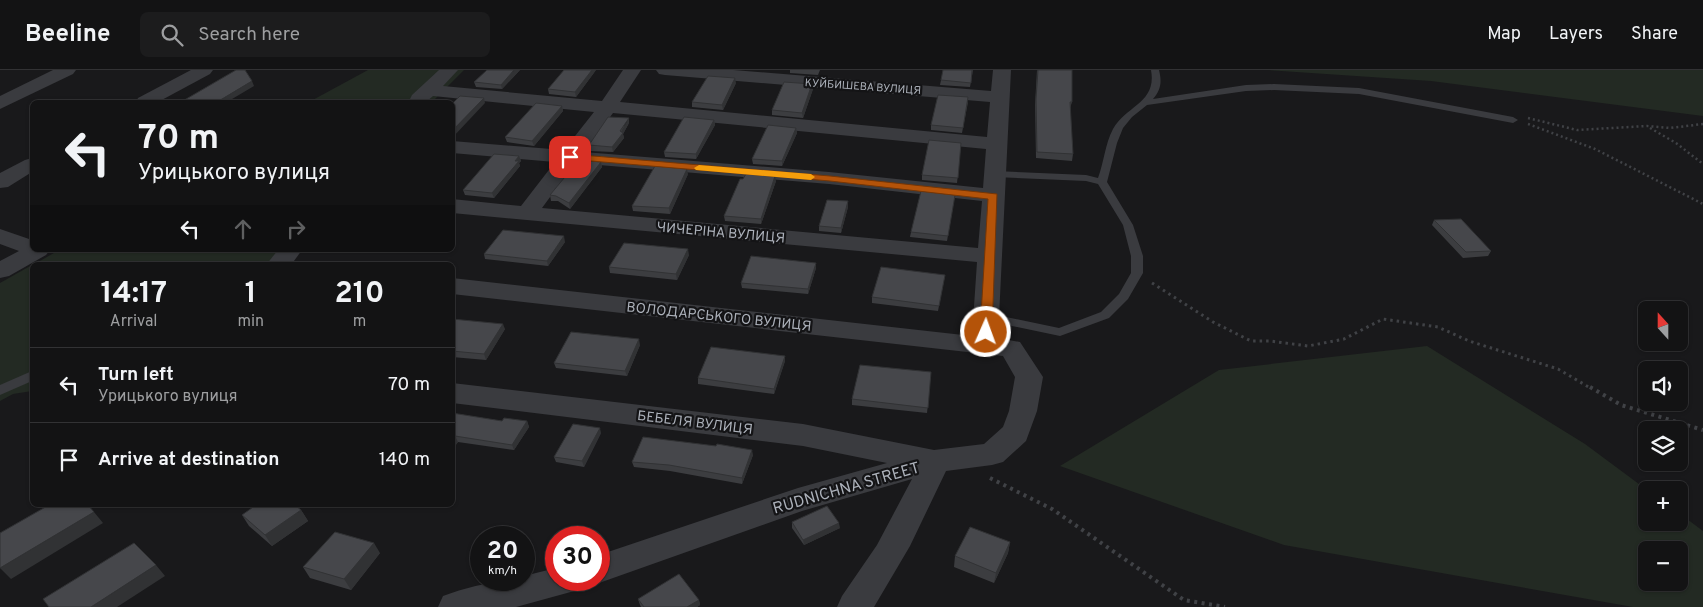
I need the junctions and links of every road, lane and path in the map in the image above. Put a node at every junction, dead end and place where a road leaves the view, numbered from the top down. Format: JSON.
{"nodes":[{"id":1,"x":66,"y":70,"type":"edge"},
{"id":2,"x":204,"y":70,"type":"edge"},
{"id":3,"x":450,"y":70,"type":"edge"},
{"id":4,"x":632,"y":70,"type":"edge"},
{"id":5,"x":665,"y":70,"type":"edge"},
{"id":6,"x":1002,"y":70,"type":"edge"},
{"id":7,"x":1155,"y":70,"type":"edge"},
{"id":8,"x":422,"y":96,"type":"edge"},
{"id":9,"x":1000,"y":97,"type":"junction"},
{"id":10,"x":149,"y":100,"type":"edge"},
{"id":11,"x":0,"y":103,"type":"edge"},
{"id":12,"x":1144,"y":103,"type":"junction"},
{"id":13,"x":607,"y":108,"type":"junction"},
{"id":14,"x":1513,"y":120,"type":"junction"},
{"id":15,"x":1703,"y":124,"type":"edge"},
{"id":16,"x":1648,"y":126,"type":"junction"},
{"id":17,"x":997,"y":144,"type":"junction"},
{"id":18,"x":455,"y":147,"type":"edge"},
{"id":19,"x":570,"y":157,"type":"junction"},
{"id":20,"x":1703,"y":164,"type":"edge"},
{"id":21,"x":30,"y":165,"type":"edge"},
{"id":22,"x":0,"y":182,"type":"edge"},
{"id":23,"x":1102,"y":182,"type":"junction"},
{"id":24,"x":994,"y":185,"type":"junction"},
{"id":25,"x":1703,"y":204,"type":"edge"},
{"id":26,"x":455,"y":206,"type":"edge"},
{"id":27,"x":526,"y":214,"type":"junction"},
{"id":28,"x":0,"y":236,"type":"edge"},
{"id":29,"x":30,"y":247,"type":"edge"},
{"id":30,"x":34,"y":252,"type":"edge"},
{"id":31,"x":288,"y":252,"type":"edge"},
{"id":32,"x":989,"y":256,"type":"junction"},
{"id":33,"x":280,"y":262,"type":"edge"},
{"id":34,"x":0,"y":271,"type":"edge"},
{"id":35,"x":1137,"y":273,"type":"junction"},
{"id":36,"x":455,"y":286,"type":"edge"},
{"id":37,"x":987,"y":317,"type":"junction"},
{"id":38,"x":985,"y":346,"type":"junction"},
{"id":39,"x":30,"y":377,"type":"edge"},
{"id":40,"x":0,"y":390,"type":"edge"},
{"id":41,"x":455,"y":393,"type":"edge"},
{"id":42,"x":1703,"y":430,"type":"edge"},
{"id":43,"x":935,"y":461,"type":"junction"},
{"id":44,"x":985,"y":475,"type":"dead end"},
{"id":45,"x":610,"y":564,"type":"edge"},
{"id":46,"x":545,"y":585,"type":"edge"},
{"id":47,"x":455,"y":607,"type":"edge"},
{"id":48,"x":854,"y":607,"type":"edge"},
{"id":49,"x":1225,"y":607,"type":"edge"}],
"edges":[{"from":1,"to":11,"type":"street"},
{"from":2,"to":10,"type":"street"},
{"from":3,"to":8,"type":"street"},
{"from":4,"to":13,"type":"street"},
{"from":5,"to":9,"type":"street","name":"КУЙБИШЕВА ВУЛИЦЯ"},
{"from":6,"to":9,"type":"street"},
{"from":7,"to":12,"type":"lane"},
{"from":8,"to":13,"type":"street"},
{"from":9,"to":17,"type":"street"},
{"from":12,"to":14,"type":"lane"},
{"from":12,"to":23,"type":"lane"},
{"from":13,"to":17,"type":"street"},
{"from":13,"to":19,"type":"street"},
{"from":14,"to":16,"type":"path"},
{"from":14,"to":25,"type":"path"},
{"from":15,"to":16,"type":"path"},
{"from":16,"to":20,"type":"path"},
{"from":17,"to":24,"type":"street"},
{"from":18,"to":19,"type":"street"},
{"from":19,"to":24,"type":"street"},
{"from":19,"to":27,"type":"street"},
{"from":21,"to":22,"type":"street"},
{"from":23,"to":24,"type":"lane"},
{"from":23,"to":35,"type":"lane"},
{"from":24,"to":32,"type":"street"},
{"from":26,"to":27,"type":"street","name":"ЧИЧЕРІНА ВУЛИЦЯ"},
{"from":27,"to":32,"type":"street","name":"ЧИЧЕРІНА ВУЛИЦЯ"},
{"from":28,"to":29,"type":"street"},
{"from":30,"to":34,"type":"street"},
{"from":31,"to":33,"type":"street"},
{"from":32,"to":37,"type":"street"},
{"from":35,"to":37,"type":"lane"},
{"from":35,"to":42,"type":"path"},
{"from":36,"to":38,"type":"street","name":"ВОЛОДАРСЬКОГО ВУЛИЦЯ"},
{"from":37,"to":38,"type":"street"},
{"from":38,"to":43,"type":"street","name":"ВОЛОДАРСЬКОГО ВУЛИЦЯ"},
{"from":39,"to":40,"type":"lane"},
{"from":41,"to":43,"type":"street","name":"БЕБЕЛЯ ВУЛИЦЯ"},
{"from":43,"to":45,"type":"street","name":"RUDNICHNA STREET"},
{"from":43,"to":48,"type":"street","name":"RUDNICHNA STREET"},
{"from":44,"to":49,"type":"path"},
{"from":46,"to":47,"type":"street"}]}
